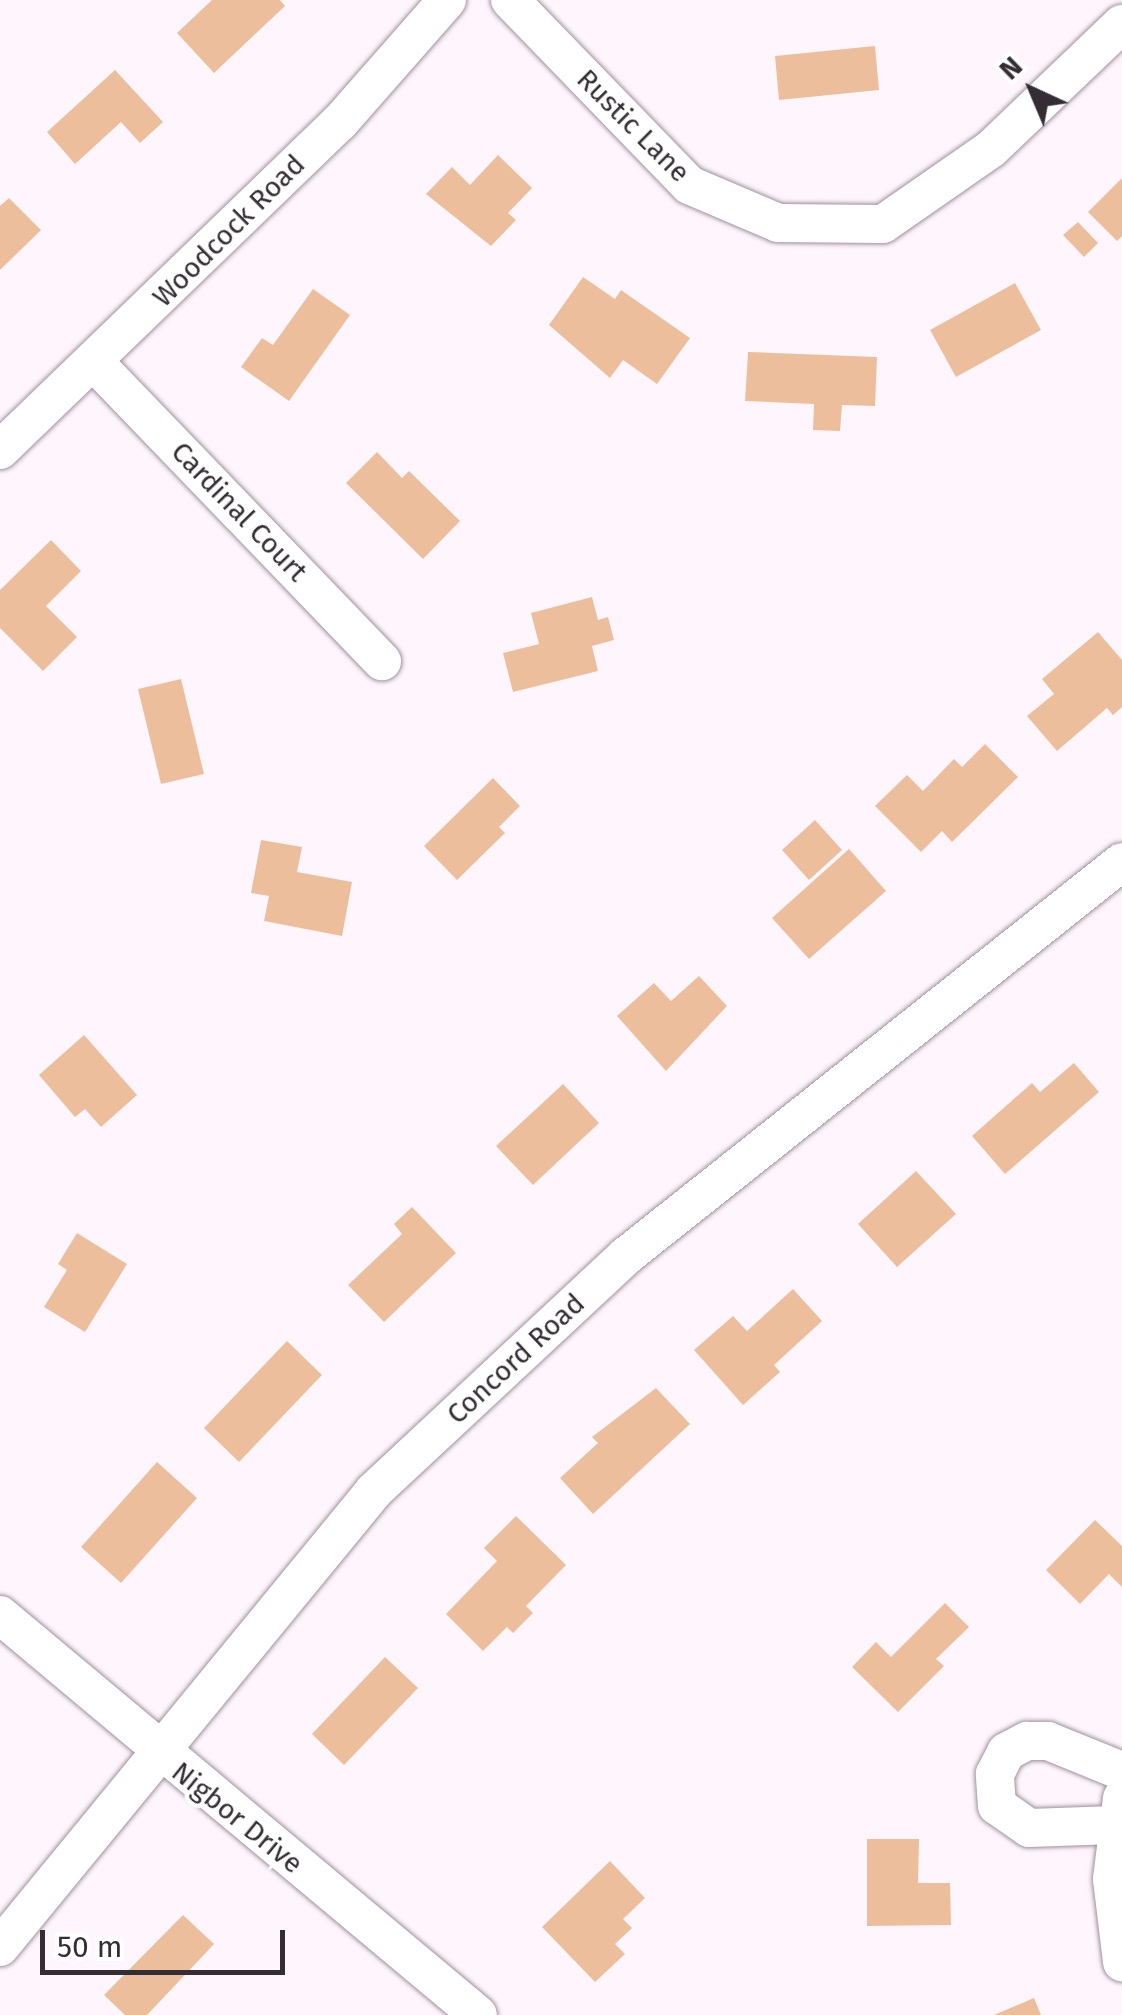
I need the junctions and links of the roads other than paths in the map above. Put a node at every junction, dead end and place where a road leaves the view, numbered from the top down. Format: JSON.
{"nodes":[{"id":1,"x":447,"y":0,"type":"edge"},
{"id":2,"x":510,"y":0,"type":"edge"},
{"id":3,"x":1122,"y":24,"type":"edge"},
{"id":4,"x":95,"y":363,"type":"junction"},
{"id":5,"x":0,"y":450,"type":"edge"},
{"id":6,"x":382,"y":661,"type":"dead end"},
{"id":7,"x":1122,"y":862,"type":"edge"},
{"id":8,"x":0,"y":1615,"type":"edge"},
{"id":9,"x":162,"y":1756,"type":"junction"},
{"id":10,"x":1122,"y":1771,"type":"edge"},
{"id":11,"x":1118,"y":1811,"type":"edge"},
{"id":12,"x":0,"y":1948,"type":"edge"},
{"id":13,"x":1122,"y":1962,"type":"edge"},
{"id":14,"x":478,"y":2015,"type":"edge"}],
"edges":[{"from":1,"to":4,"type":"street","name":"Woodcock Road"},
{"from":2,"to":3,"type":"street","name":"Rustic Lane"},
{"from":4,"to":5,"type":"street","name":"Woodcock Road"},
{"from":4,"to":6,"type":"street","name":"Cardinal Court"},
{"from":7,"to":9,"type":"street","name":"Concord Road"},
{"from":8,"to":9,"type":"street","name":"Nigbor Drive"},
{"from":9,"to":12,"type":"street","name":"Concord Road"},
{"from":9,"to":14,"type":"street","name":"Nigbor Drive"},
{"from":10,"to":11,"type":"street"},
{"from":11,"to":13,"type":"street"}]}
